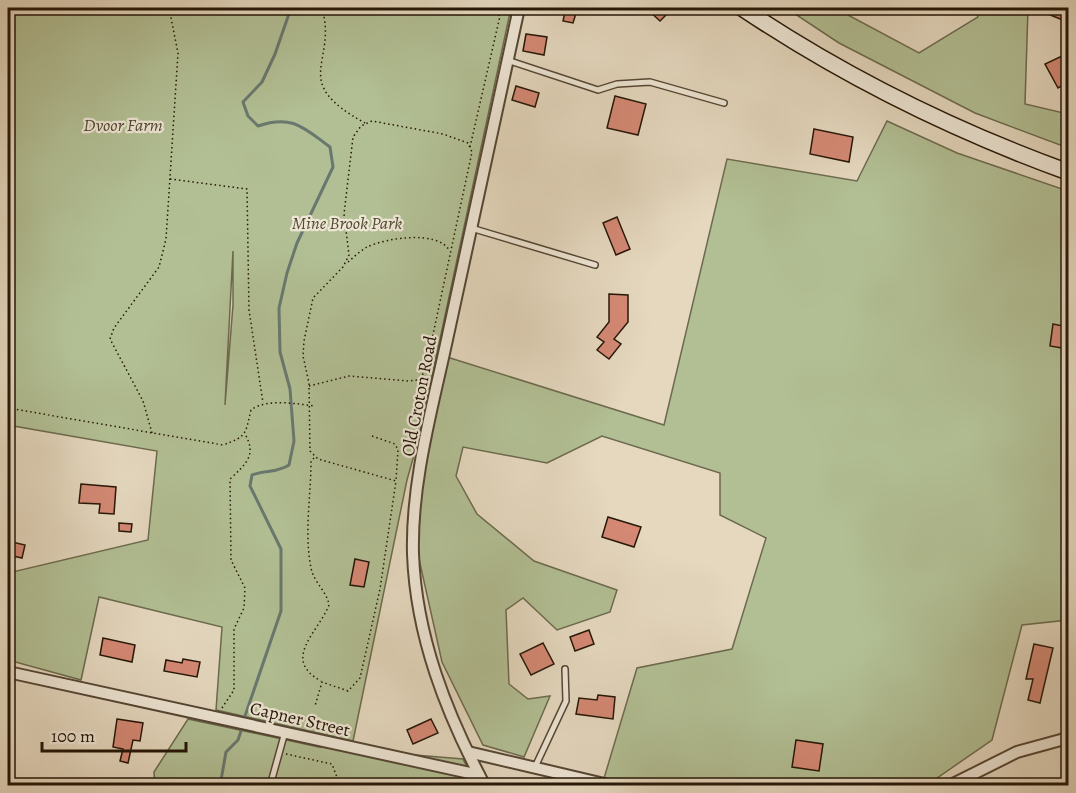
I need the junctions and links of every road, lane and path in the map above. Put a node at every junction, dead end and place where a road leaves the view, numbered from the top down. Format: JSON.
{"nodes":[{"id":1,"x":169,"y":8,"type":"edge"},
{"id":2,"x":322,"y":8,"type":"edge"},
{"id":3,"x":488,"y":8,"type":"edge"},
{"id":4,"x":519,"y":8,"type":"edge"},
{"id":5,"x":742,"y":8,"type":"edge"},
{"id":6,"x":507,"y":60,"type":"junction"},
{"id":7,"x":724,"y":103,"type":"dead end"},
{"id":8,"x":366,"y":123,"type":"junction"},
{"id":9,"x":470,"y":147,"type":"junction"},
{"id":10,"x":1068,"y":172,"type":"edge"},
{"id":11,"x":170,"y":179,"type":"junction"},
{"id":12,"x":471,"y":228,"type":"junction"},
{"id":13,"x":450,"y":251,"type":"junction"},
{"id":14,"x":346,"y":263,"type":"junction"},
{"id":15,"x":595,"y":264,"type":"dead end"},
{"id":16,"x":309,"y":386,"type":"junction"},
{"id":17,"x":263,"y":404,"type":"junction"},
{"id":18,"x":309,"y":405,"type":"junction"},
{"id":19,"x":315,"y":406,"type":"dead end"},
{"id":20,"x":8,"y":408,"type":"edge"},
{"id":21,"x":152,"y":432,"type":"junction"},
{"id":22,"x":245,"y":434,"type":"junction"},
{"id":23,"x":372,"y":436,"type":"dead end"},
{"id":24,"x":318,"y":459,"type":"junction"},
{"id":25,"x":396,"y":481,"type":"junction"},
{"id":26,"x":565,"y":669,"type":"dead end"},
{"id":27,"x":8,"y":672,"type":"edge"},
{"id":28,"x":322,"y":682,"type":"junction"},
{"id":29,"x":315,"y":706,"type":"dead end"},
{"id":30,"x":219,"y":718,"type":"junction"},
{"id":31,"x":285,"y":732,"type":"junction"},
{"id":32,"x":1068,"y":738,"type":"edge"},
{"id":33,"x":279,"y":752,"type":"junction"},
{"id":34,"x":468,"y":752,"type":"junction"},
{"id":35,"x":535,"y":768,"type":"junction"},
{"id":36,"x":479,"y":775,"type":"junction"},
{"id":37,"x":270,"y":786,"type":"edge"},
{"id":38,"x":344,"y":786,"type":"edge"},
{"id":39,"x":484,"y":786,"type":"edge"},
{"id":40,"x":613,"y":786,"type":"edge"},
{"id":41,"x":949,"y":786,"type":"edge"}],
"edges":[{"from":1,"to":11,"type":"path"},
{"from":2,"to":8,"type":"path"},
{"from":3,"to":9,"type":"path"},
{"from":4,"to":6,"type":"street","name":"Old Croton Road"},
{"from":5,"to":10,"type":"main road"},
{"from":6,"to":7,"type":"lane"},
{"from":6,"to":12,"type":"street","name":"Old Croton Road"},
{"from":8,"to":9,"type":"path"},
{"from":8,"to":14,"type":"path"},
{"from":9,"to":13,"type":"path"},
{"from":11,"to":17,"type":"path"},
{"from":11,"to":21,"type":"path"},
{"from":12,"to":15,"type":"lane"},
{"from":12,"to":34,"type":"street","name":"Old Croton Road"},
{"from":13,"to":14,"type":"path"},
{"from":13,"to":16,"type":"path"},
{"from":14,"to":16,"type":"path"},
{"from":16,"to":18,"type":"path"},
{"from":17,"to":18,"type":"path"},
{"from":17,"to":22,"type":"path"},
{"from":18,"to":19,"type":"path"},
{"from":18,"to":24,"type":"path"},
{"from":20,"to":21,"type":"path"},
{"from":21,"to":22,"type":"path"},
{"from":22,"to":30,"type":"path"},
{"from":23,"to":25,"type":"path"},
{"from":24,"to":25,"type":"path"},
{"from":24,"to":28,"type":"path"},
{"from":25,"to":28,"type":"path"},
{"from":26,"to":35,"type":"lane"},
{"from":27,"to":30,"type":"street","name":"Capner Street"},
{"from":28,"to":29,"type":"path"},
{"from":30,"to":31,"type":"street","name":"Capner Street"},
{"from":31,"to":33,"type":"lane"},
{"from":31,"to":36,"type":"street","name":"Capner Street"},
{"from":32,"to":41,"type":"street"},
{"from":33,"to":37,"type":"lane"},
{"from":33,"to":38,"type":"path"},
{"from":34,"to":35,"type":"street"},
{"from":34,"to":36,"type":"street","name":"Old Croton Road"},
{"from":35,"to":40,"type":"street"},
{"from":36,"to":39,"type":"street","name":"Old Croton Road"}]}
